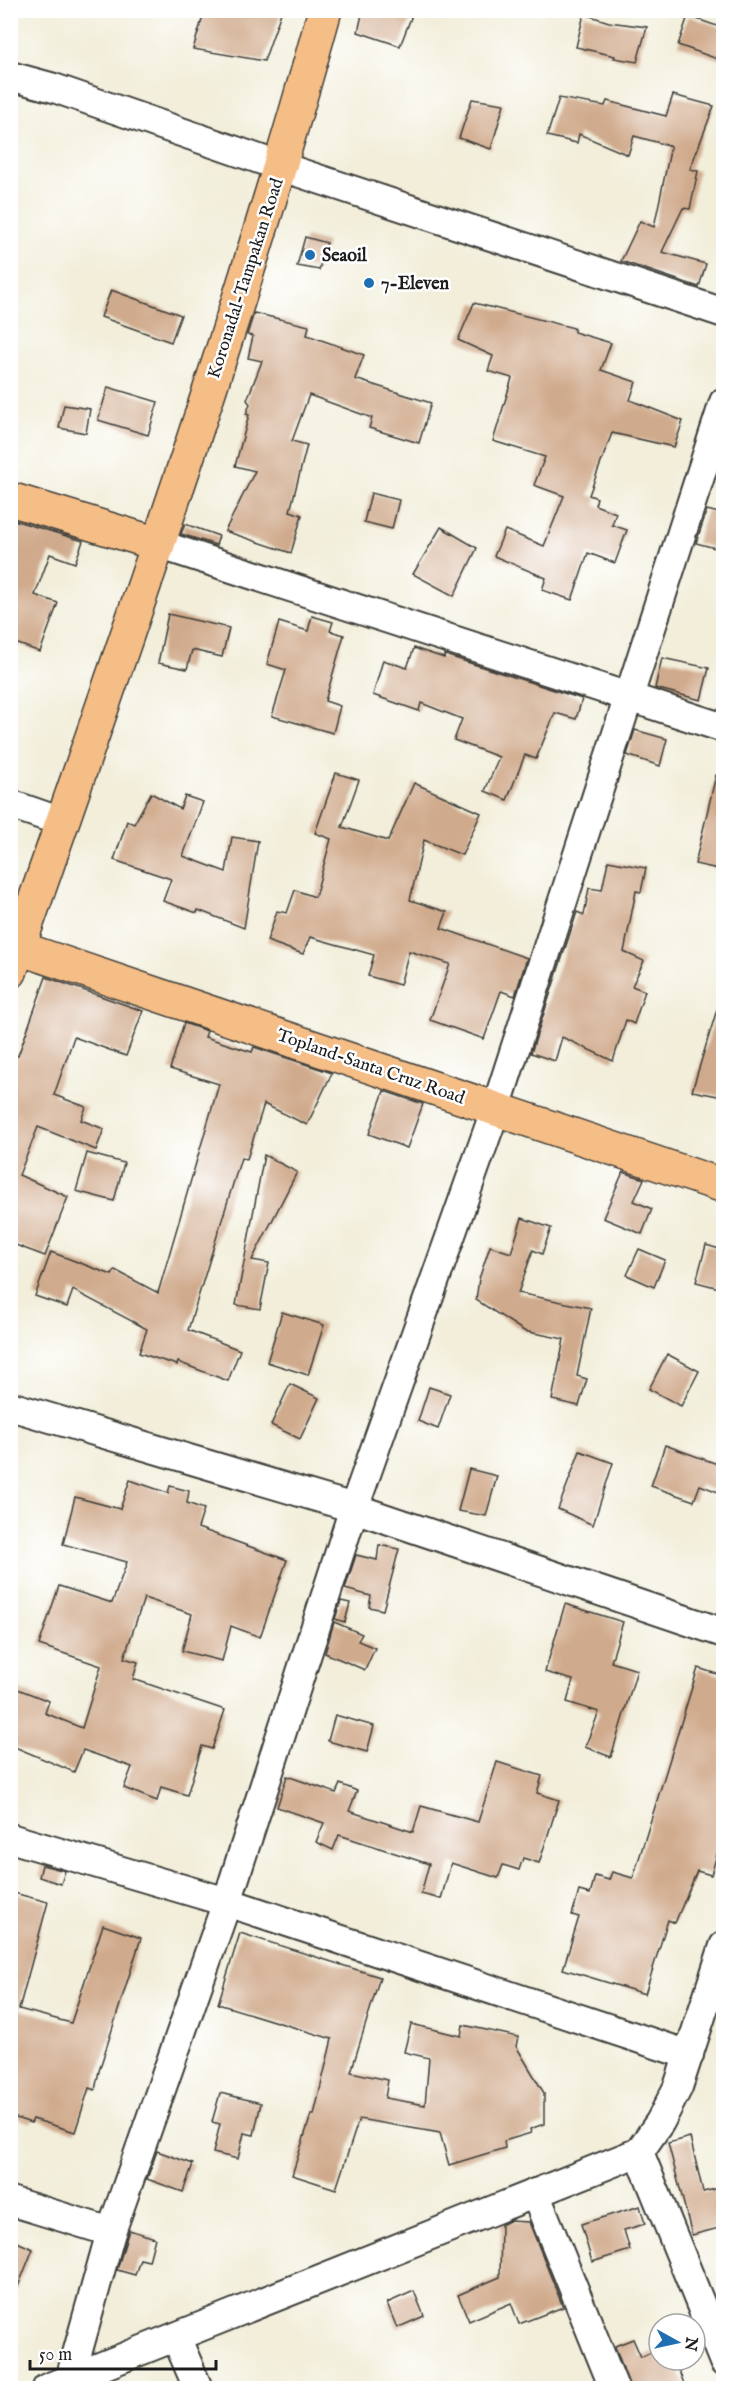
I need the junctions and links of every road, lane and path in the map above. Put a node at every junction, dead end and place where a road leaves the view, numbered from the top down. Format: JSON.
{"nodes":[{"id":1,"x":326,"y":10,"type":"edge"},
{"id":2,"x":10,"y":76,"type":"edge"},
{"id":3,"x":282,"y":167,"type":"junction"},
{"id":4,"x":723,"y":313,"type":"edge"},
{"id":5,"x":723,"y":402,"type":"edge"},
{"id":6,"x":10,"y":499,"type":"edge"},
{"id":7,"x":158,"y":544,"type":"junction"},
{"id":8,"x":628,"y":696,"type":"junction"},
{"id":9,"x":723,"y":728,"type":"edge"},
{"id":10,"x":10,"y":804,"type":"edge"},
{"id":11,"x":62,"y":822,"type":"junction"},
{"id":12,"x":15,"y":960,"type":"edge"},
{"id":13,"x":496,"y":1108,"type":"junction"},
{"id":14,"x":723,"y":1186,"type":"edge"},
{"id":15,"x":10,"y":1406,"type":"edge"},
{"id":16,"x":354,"y":1508,"type":"junction"},
{"id":17,"x":723,"y":1633,"type":"edge"},
{"id":18,"x":10,"y":1838,"type":"edge"},
{"id":19,"x":228,"y":1902,"type":"junction"},
{"id":20,"x":723,"y":1946,"type":"edge"},
{"id":21,"x":689,"y":2055,"type":"junction"},
{"id":22,"x":639,"y":2152,"type":"junction"},
{"id":23,"x":535,"y":2193,"type":"junction"},
{"id":24,"x":10,"y":2201,"type":"edge"},
{"id":25,"x":111,"y":2232,"type":"junction"},
{"id":26,"x":176,"y":2337,"type":"junction"},
{"id":27,"x":723,"y":2362,"type":"edge"},
{"id":28,"x":59,"y":2384,"type":"edge"},
{"id":29,"x":198,"y":2388,"type":"edge"},
{"id":30,"x":614,"y":2388,"type":"edge"}],
"edges":[{"from":1,"to":3,"type":"main road","name":"Koronadal-Tampakan Road"},
{"from":2,"to":3,"type":"street"},
{"from":3,"to":4,"type":"street"},
{"from":3,"to":7,"type":"main road","name":"Koronadal-Tampakan Road"},
{"from":5,"to":8,"type":"street"},
{"from":6,"to":7,"type":"main road"},
{"from":7,"to":8,"type":"street"},
{"from":7,"to":11,"type":"main road","name":"Koronadal-Tampakan Road"},
{"from":8,"to":9,"type":"street"},
{"from":8,"to":13,"type":"street"},
{"from":10,"to":11,"type":"street"},
{"from":11,"to":12,"type":"main road","name":"Koronadal-Tampakan Road"},
{"from":12,"to":13,"type":"main road","name":"Topland-Santa Cruz Road"},
{"from":13,"to":14,"type":"main road","name":"Topland-Santa Cruz Road"},
{"from":13,"to":16,"type":"street"},
{"from":15,"to":16,"type":"street"},
{"from":16,"to":17,"type":"street"},
{"from":16,"to":19,"type":"street"},
{"from":18,"to":19,"type":"street"},
{"from":19,"to":21,"type":"street"},
{"from":19,"to":25,"type":"street"},
{"from":20,"to":21,"type":"street"},
{"from":21,"to":22,"type":"street"},
{"from":22,"to":23,"type":"street"},
{"from":22,"to":27,"type":"street"},
{"from":23,"to":26,"type":"street"},
{"from":23,"to":30,"type":"street"},
{"from":24,"to":25,"type":"street"},
{"from":25,"to":28,"type":"street"},
{"from":26,"to":28,"type":"street"},
{"from":26,"to":29,"type":"street"}]}
